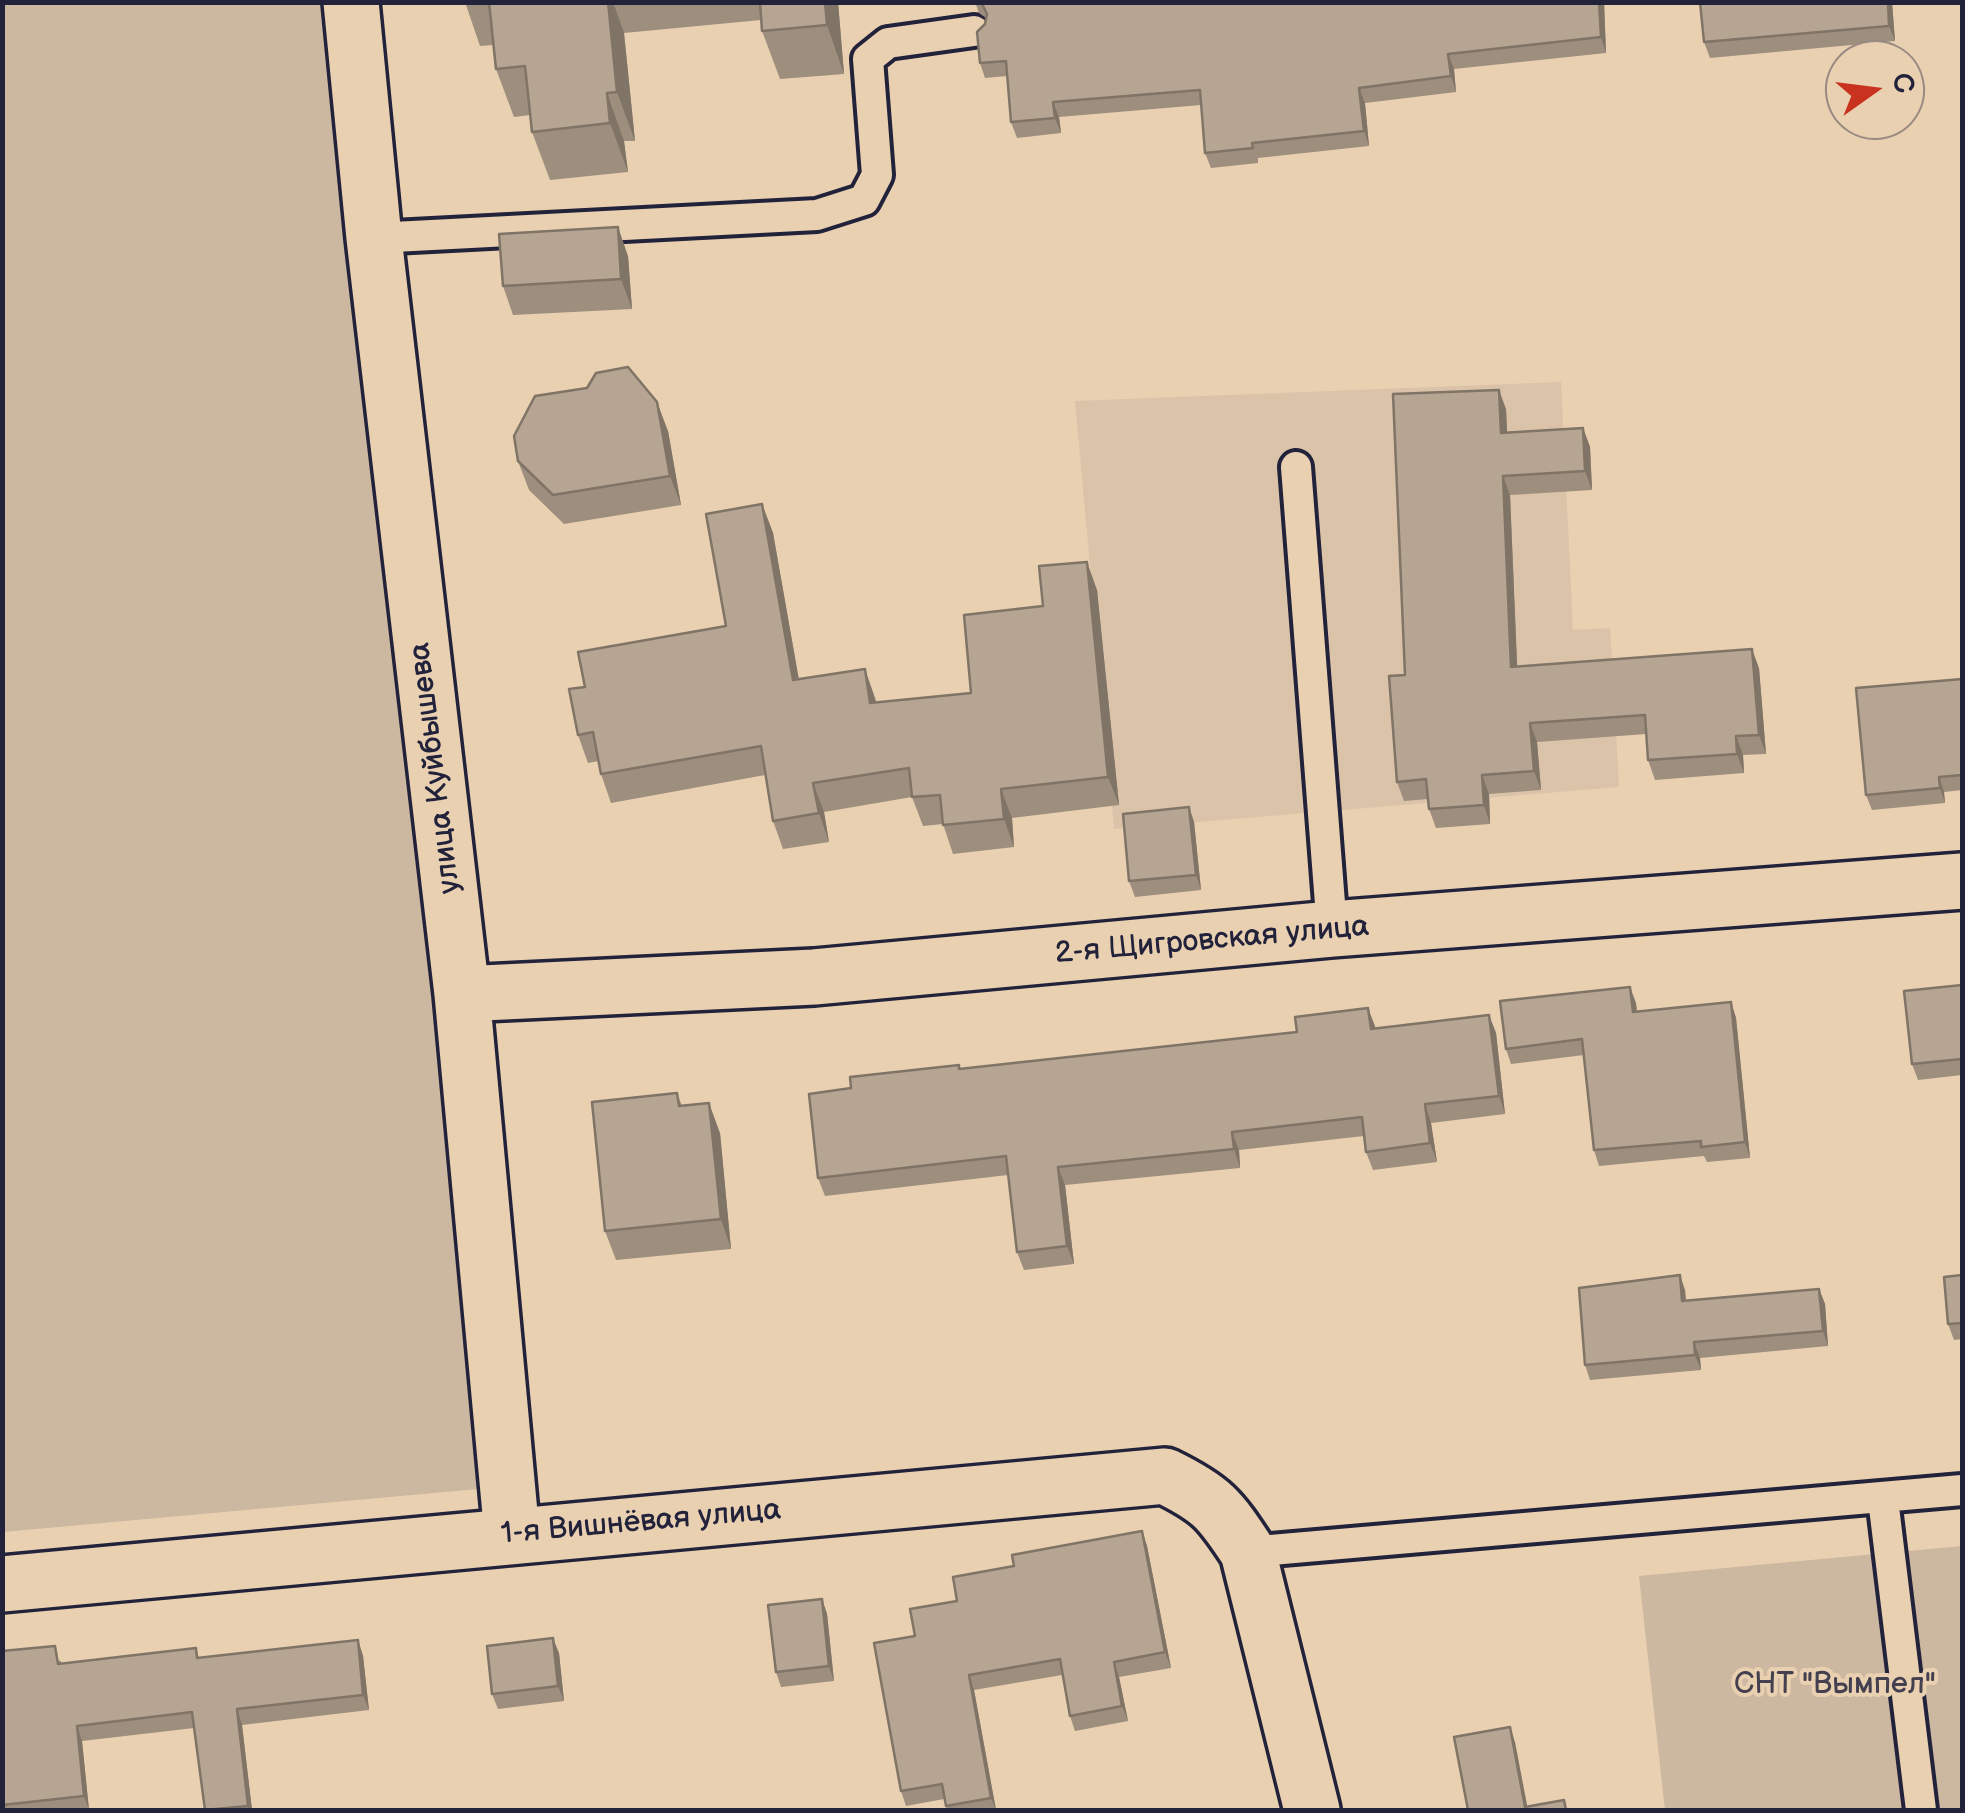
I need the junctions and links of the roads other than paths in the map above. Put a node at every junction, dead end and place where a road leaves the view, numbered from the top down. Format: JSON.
{"nodes":[{"id":1,"x":351,"y":2,"type":"edge"},
{"id":2,"x":974,"y":31,"type":"edge"},
{"id":3,"x":374,"y":238,"type":"junction"},
{"id":4,"x":1296,"y":467,"type":"dead end"},
{"id":5,"x":1962,"y":881,"type":"edge"},
{"id":6,"x":1332,"y":929,"type":"junction"},
{"id":7,"x":462,"y":994,"type":"junction"},
{"id":8,"x":1962,"y":1490,"type":"edge"},
{"id":9,"x":1884,"y":1499,"type":"junction"},
{"id":10,"x":512,"y":1535,"type":"junction"},
{"id":11,"x":1248,"y":1552,"type":"junction"},
{"id":12,"x":2,"y":1584,"type":"edge"},
{"id":13,"x":1312,"y":1810,"type":"edge"},
{"id":14,"x":1922,"y":1810,"type":"edge"}],
"edges":[{"from":1,"to":3,"type":"street","name":"улица Куйбышева"},
{"from":2,"to":3,"type":"lane"},
{"from":3,"to":7,"type":"street","name":"улица Куйбышева"},
{"from":4,"to":6,"type":"lane"},
{"from":5,"to":6,"type":"street","name":"2-я Щигровская улица"},
{"from":6,"to":7,"type":"street","name":"2-я Щигровская улица"},
{"from":7,"to":10,"type":"street","name":"улица Куйбышева"},
{"from":8,"to":9,"type":"lane"},
{"from":9,"to":11,"type":"lane"},
{"from":9,"to":14,"type":"lane"},
{"from":10,"to":11,"type":"street","name":"1-я Вишнёвая улица"},
{"from":10,"to":12,"type":"street","name":"1-я Вишнёвая улица"},
{"from":11,"to":13,"type":"street"}]}
